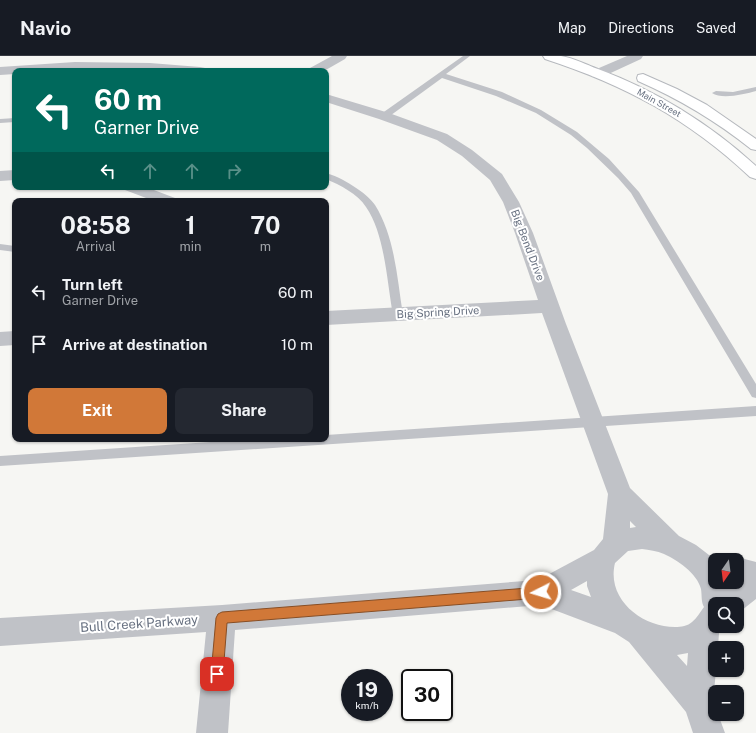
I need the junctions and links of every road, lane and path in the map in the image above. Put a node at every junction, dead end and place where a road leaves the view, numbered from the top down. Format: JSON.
{"nodes":[{"id":1,"x":341,"y":56,"type":"edge"},
{"id":2,"x":467,"y":56,"type":"edge"},
{"id":3,"x":549,"y":56,"type":"edge"},
{"id":4,"x":585,"y":56,"type":"edge"},
{"id":5,"x":637,"y":56,"type":"edge"},
{"id":6,"x":613,"y":66,"type":"junction"},
{"id":7,"x":40,"y":68,"type":"edge"},
{"id":8,"x":162,"y":68,"type":"edge"},
{"id":9,"x":320,"y":68,"type":"edge"},
{"id":10,"x":12,"y":70,"type":"edge"},
{"id":11,"x":0,"y":71,"type":"edge"},
{"id":12,"x":597,"y":74,"type":"junction"},
{"id":13,"x":441,"y":75,"type":"junction"},
{"id":14,"x":756,"y":89,"type":"edge"},
{"id":15,"x":716,"y":93,"type":"dead end"},
{"id":16,"x":329,"y":99,"type":"edge"},
{"id":17,"x":384,"y":116,"type":"junction"},
{"id":18,"x":12,"y":120,"type":"edge"},
{"id":19,"x":0,"y":121,"type":"edge"},
{"id":20,"x":756,"y":146,"type":"edge"},
{"id":21,"x":756,"y":174,"type":"edge"},
{"id":22,"x":12,"y":175,"type":"edge"},
{"id":23,"x":0,"y":176,"type":"edge"},
{"id":24,"x":329,"y":177,"type":"edge"},
{"id":25,"x":139,"y":190,"type":"edge"},
{"id":26,"x":160,"y":198,"type":"edge"},
{"id":27,"x":0,"y":247,"type":"edge"},
{"id":28,"x":12,"y":249,"type":"edge"},
{"id":29,"x":550,"y":306,"type":"junction"},
{"id":30,"x":398,"y":315,"type":"junction"},
{"id":31,"x":329,"y":318,"type":"edge"},
{"id":32,"x":12,"y":338,"type":"edge"},
{"id":33,"x":0,"y":339,"type":"edge"},
{"id":34,"x":756,"y":394,"type":"edge"},
{"id":35,"x":756,"y":411,"type":"edge"},
{"id":36,"x":593,"y":422,"type":"junction"},
{"id":37,"x":329,"y":439,"type":"edge"},
{"id":38,"x":289,"y":442,"type":"edge"},
{"id":39,"x":0,"y":461,"type":"edge"},
{"id":40,"x":620,"y":494,"type":"junction"},
{"id":41,"x":669,"y":543,"type":"junction"},
{"id":42,"x":609,"y":552,"type":"junction"},
{"id":43,"x":704,"y":560,"type":"edge"},
{"id":44,"x":744,"y":571,"type":"edge"},
{"id":45,"x":756,"y":574,"type":"edge"},
{"id":46,"x":756,"y":583,"type":"edge"},
{"id":47,"x":541,"y":592,"type":"junction"},
{"id":48,"x":716,"y":597,"type":"edge"},
{"id":49,"x":737,"y":597,"type":"edge"},
{"id":50,"x":222,"y":618,"type":"junction"},
{"id":51,"x":708,"y":625,"type":"edge"},
{"id":52,"x":632,"y":628,"type":"junction"},
{"id":53,"x":0,"y":632,"type":"edge"},
{"id":54,"x":708,"y":633,"type":"edge"},
{"id":55,"x":698,"y":703,"type":"junction"},
{"id":56,"x":212,"y":733,"type":"edge"},
{"id":57,"x":710,"y":733,"type":"edge"}],
"edges":[{"from":1,"to":9,"type":"street"},
{"from":2,"to":13,"type":"lane"},
{"from":3,"to":12,"type":"street","name":"Main Street"},
{"from":4,"to":6,"type":"street","name":"Main Street"},
{"from":5,"to":6,"type":"street"},
{"from":6,"to":12,"type":"street"},
{"from":6,"to":20,"type":"street","name":"Main Street"},
{"from":7,"to":8,"type":"street"},
{"from":10,"to":11,"type":"street"},
{"from":12,"to":21,"type":"street","name":"Main Street"},
{"from":13,"to":17,"type":"lane"},
{"from":13,"to":34,"type":"lane"},
{"from":14,"to":15,"type":"lane"},
{"from":16,"to":17,"type":"street","name":"Big Bend Drive"},
{"from":17,"to":29,"type":"street","name":"Big Bend Drive"},
{"from":18,"to":19,"type":"lane"},
{"from":22,"to":23,"type":"street"},
{"from":24,"to":30,"type":"lane"},
{"from":25,"to":26,"type":"street"},
{"from":27,"to":28,"type":"lane"},
{"from":29,"to":30,"type":"street","name":"Big Spring Drive"},
{"from":29,"to":36,"type":"street","name":"Big Bend Drive"},
{"from":30,"to":31,"type":"street","name":"Big Spring Drive"},
{"from":32,"to":33,"type":"street"},
{"from":35,"to":36,"type":"lane"},
{"from":36,"to":37,"type":"lane"},
{"from":36,"to":40,"type":"street","name":"Big Bend Drive"},
{"from":38,"to":39,"type":"lane"},
{"from":40,"to":41,"type":"street","name":"Big Bend Drive"},
{"from":40,"to":42,"type":"street","name":"Big Bend Drive"},
{"from":41,"to":42,"type":"street","name":"Bull Creek Parkway"},
{"from":41,"to":43,"type":"street"},
{"from":42,"to":47,"type":"street","name":"Bull Creek Parkway"},
{"from":42,"to":52,"type":"street","name":"Big Bend Drive"},
{"from":43,"to":48,"type":"street"},
{"from":44,"to":45,"type":"street"},
{"from":46,"to":49,"type":"street"},
{"from":47,"to":50,"type":"street","name":"Bull Creek Parkway"},
{"from":47,"to":52,"type":"street","name":"Bull Creek Parkway"},
{"from":50,"to":53,"type":"street","name":"Bull Creek Parkway"},
{"from":50,"to":56,"type":"street"},
{"from":51,"to":52,"type":"street","name":"Bull Creek Parkway"},
{"from":52,"to":55,"type":"street"},
{"from":54,"to":55,"type":"street"},
{"from":55,"to":57,"type":"street"}]}
